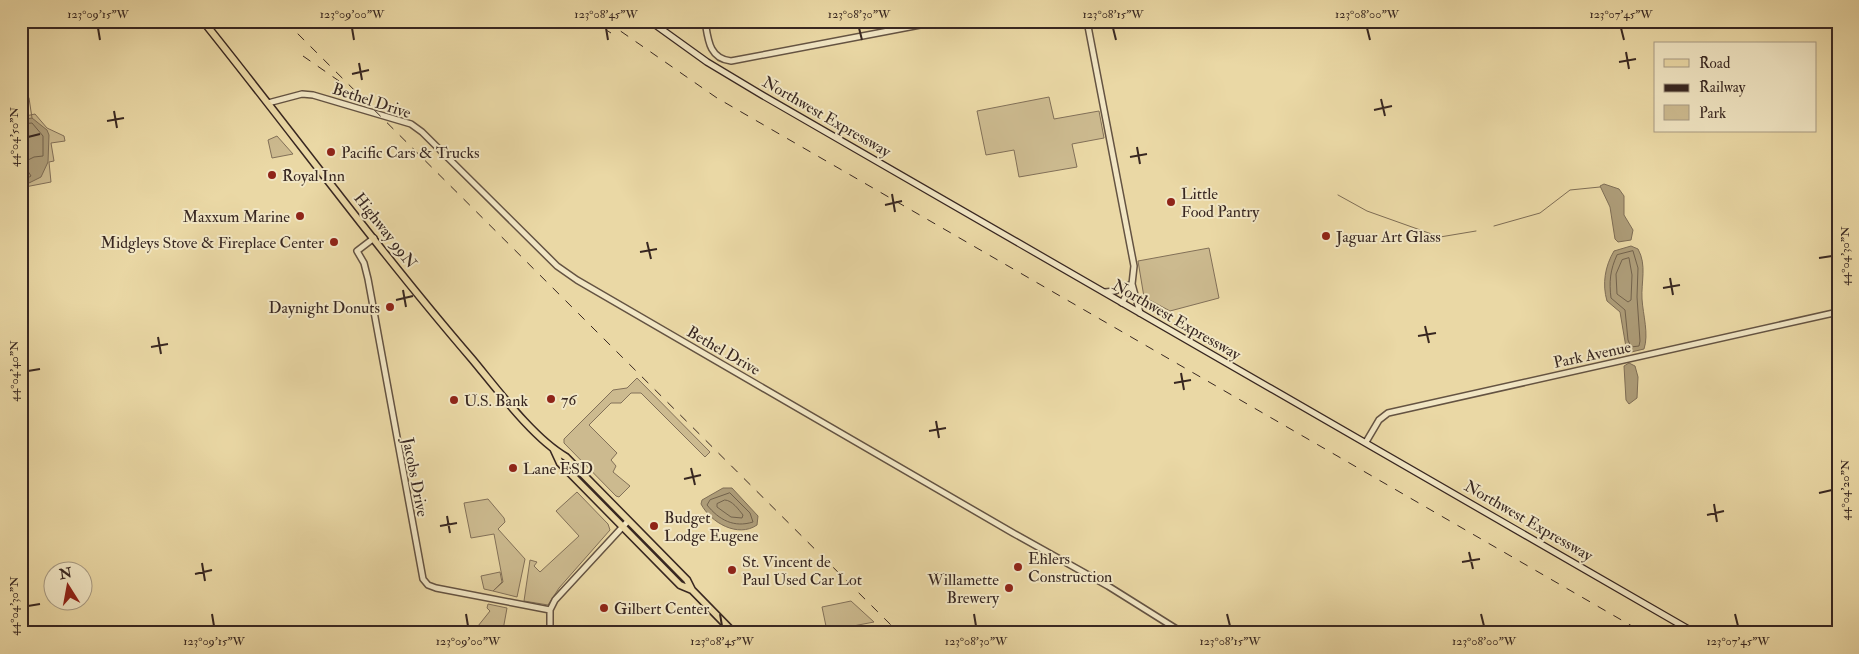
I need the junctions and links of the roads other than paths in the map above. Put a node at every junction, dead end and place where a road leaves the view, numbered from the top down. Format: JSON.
{"nodes":[{"id":1,"x":203,"y":21,"type":"edge"},
{"id":2,"x":650,"y":21,"type":"edge"},
{"id":3,"x":705,"y":21,"type":"edge"},
{"id":4,"x":940,"y":21,"type":"edge"},
{"id":5,"x":1086,"y":21,"type":"edge"},
{"id":6,"x":268,"y":103,"type":"junction"},
{"id":7,"x":374,"y":238,"type":"junction"},
{"id":8,"x":1132,"y":284,"type":"junction"},
{"id":9,"x":1104,"y":292,"type":"junction"},
{"id":10,"x":1122,"y":303,"type":"junction"},
{"id":11,"x":1838,"y":312,"type":"edge"},
{"id":12,"x":1140,"y":313,"type":"junction"},
{"id":13,"x":1366,"y":442,"type":"junction"},
{"id":14,"x":554,"y":450,"type":"junction"},
{"id":15,"x":628,"y":521,"type":"junction"},
{"id":16,"x":622,"y":527,"type":"junction"},
{"id":17,"x":692,"y":590,"type":"junction"},
{"id":18,"x":550,"y":610,"type":"junction"},
{"id":19,"x":550,"y":633,"type":"edge"},
{"id":20,"x":734,"y":633,"type":"edge"},
{"id":21,"x":1183,"y":633,"type":"edge"},
{"id":22,"x":1695,"y":633,"type":"edge"}],
"edges":[{"from":1,"to":6,"type":"main road","name":"Highway 99N"},
{"from":2,"to":9,"type":"main road","name":"Northwest Expressway"},
{"from":3,"to":4,"type":"street"},
{"from":5,"to":8,"type":"street"},
{"from":6,"to":7,"type":"main road","name":"Highway 99N"},
{"from":6,"to":21,"type":"street","name":"Bethel Drive"},
{"from":7,"to":14,"type":"main road","name":"Highway 99N"},
{"from":7,"to":18,"type":"street","name":"Jacobs Drive"},
{"from":8,"to":9,"type":"street"},
{"from":8,"to":10,"type":"street"},
{"from":8,"to":12,"type":"street"},
{"from":9,"to":10,"type":"main road","name":"Northwest Expressway"},
{"from":10,"to":12,"type":"main road","name":"Northwest Expressway"},
{"from":11,"to":13,"type":"street","name":"Park Avenue"},
{"from":12,"to":13,"type":"main road","name":"Northwest Expressway"},
{"from":13,"to":22,"type":"main road","name":"Northwest Expressway"},
{"from":14,"to":15,"type":"main road","name":"Highway 99N"},
{"from":14,"to":16,"type":"main road","name":"Highway 99N"},
{"from":15,"to":16,"type":"street"},
{"from":15,"to":17,"type":"main road","name":"Highway 99N"},
{"from":16,"to":17,"type":"main road","name":"Highway 99N"},
{"from":16,"to":18,"type":"street"},
{"from":17,"to":20,"type":"main road","name":"Highway 99N"},
{"from":18,"to":19,"type":"street"}]}
